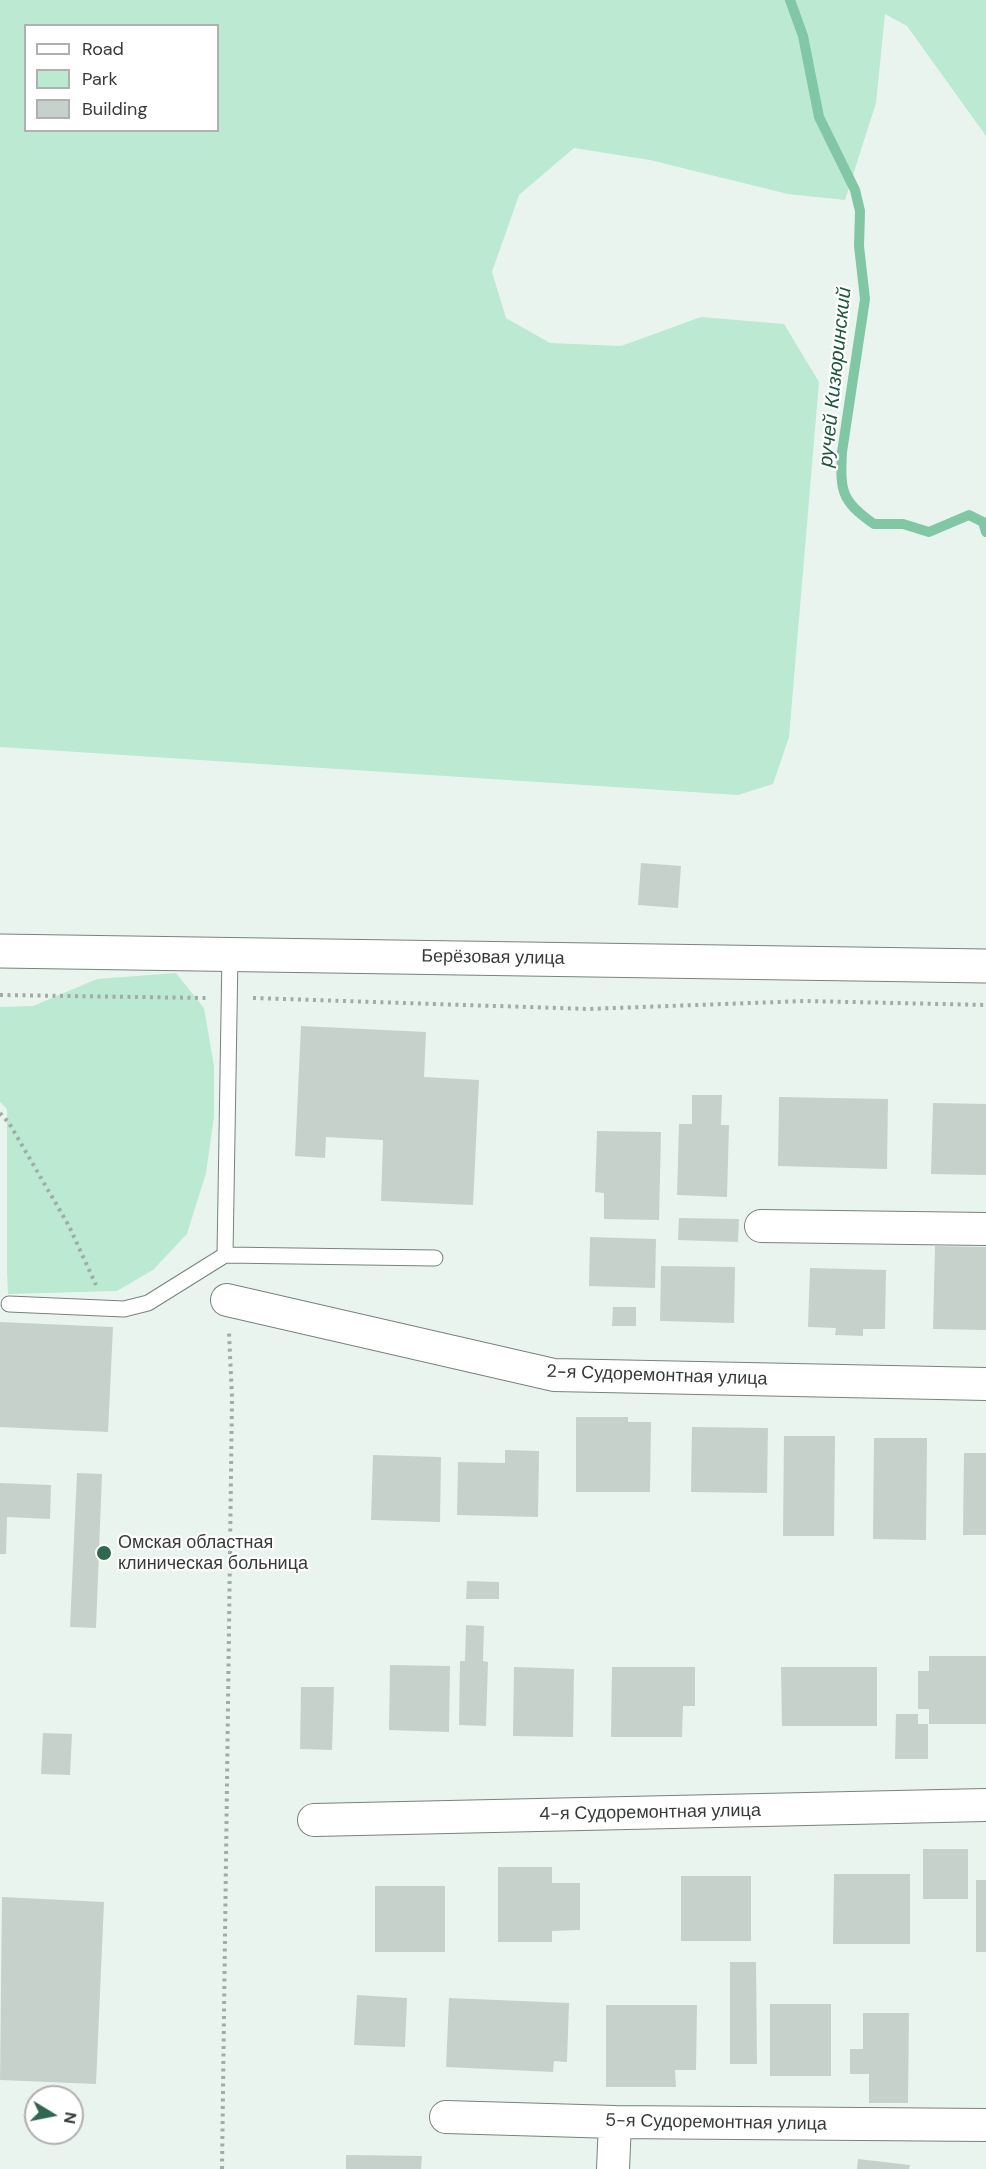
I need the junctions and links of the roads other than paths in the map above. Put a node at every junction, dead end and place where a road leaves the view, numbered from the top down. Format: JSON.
{"nodes":[{"id":1,"x":0,"y":951,"type":"edge"},
{"id":2,"x":230,"y":954,"type":"junction"},
{"id":3,"x":986,"y":966,"type":"edge"},
{"id":4,"x":761,"y":1226,"type":"dead end"},
{"id":5,"x":986,"y":1229,"type":"edge"},
{"id":6,"x":225,"y":1255,"type":"junction"},
{"id":7,"x":435,"y":1258,"type":"dead end"},
{"id":8,"x":227,"y":1300,"type":"road end"},
{"id":9,"x":9,"y":1304,"type":"dead end"},
{"id":10,"x":986,"y":1384,"type":"edge"},
{"id":11,"x":986,"y":1805,"type":"edge"},
{"id":12,"x":314,"y":1820,"type":"dead end"},
{"id":13,"x":446,"y":2117,"type":"dead end"},
{"id":14,"x":615,"y":2122,"type":"junction"},
{"id":15,"x":986,"y":2125,"type":"edge"},
{"id":16,"x":613,"y":2169,"type":"edge"}],
"edges":[{"from":1,"to":2,"type":"main road","name":"Берёзовая улица"},
{"from":2,"to":3,"type":"main road","name":"Берёзовая улица"},
{"from":2,"to":6,"type":"lane"},
{"from":4,"to":5,"type":"street"},
{"from":6,"to":7,"type":"lane"},
{"from":6,"to":9,"type":"lane"},
{"from":8,"to":10,"type":"street","name":"2-я Судоремонтная улица"},
{"from":11,"to":12,"type":"street","name":"4-я Судоремонтная улица"},
{"from":13,"to":14,"type":"street","name":"5-я Судоремонтная улица"},
{"from":14,"to":15,"type":"street","name":"5-я Судоремонтная улица"},
{"from":14,"to":16,"type":"street"}]}
